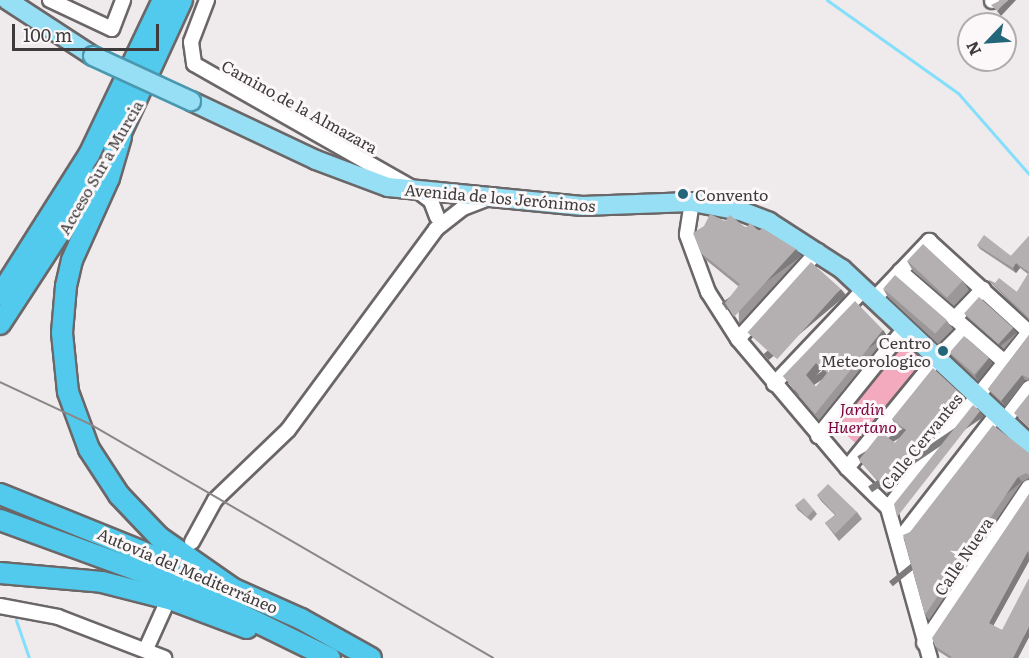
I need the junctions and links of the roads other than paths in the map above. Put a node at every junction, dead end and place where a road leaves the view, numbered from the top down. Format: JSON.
{"nodes":[{"id":1,"x":7,"y":0,"type":"edge"},
{"id":2,"x":50,"y":0,"type":"edge"},
{"id":3,"x":123,"y":0,"type":"edge"},
{"id":4,"x":163,"y":0,"type":"edge"},
{"id":5,"x":182,"y":0,"type":"edge"},
{"id":6,"x":207,"y":0,"type":"edge"},
{"id":7,"x":121,"y":137,"type":"junction"},
{"id":8,"x":419,"y":192,"type":"junction"},
{"id":9,"x":692,"y":202,"type":"junction"},
{"id":10,"x":454,"y":205,"type":"junction"},
{"id":11,"x":436,"y":223,"type":"junction"},
{"id":12,"x":818,"y":251,"type":"junction"},
{"id":13,"x":900,"y":271,"type":"junction"},
{"id":14,"x":983,"y":289,"type":"junction"},
{"id":15,"x":870,"y":293,"type":"junction"},
{"id":16,"x":0,"y":295,"type":"edge"},
{"id":17,"x":954,"y":319,"type":"junction"},
{"id":18,"x":0,"y":324,"type":"edge"},
{"id":19,"x":906,"y":327,"type":"junction"},
{"id":20,"x":966,"y":329,"type":"junction"},
{"id":21,"x":1029,"y":332,"type":"edge"},
{"id":22,"x":738,"y":339,"type":"junction"},
{"id":23,"x":938,"y":357,"type":"junction"},
{"id":24,"x":1005,"y":363,"type":"junction"},
{"id":25,"x":774,"y":384,"type":"junction"},
{"id":26,"x":1029,"y":388,"type":"edge"},
{"id":27,"x":980,"y":395,"type":"junction"},
{"id":28,"x":1001,"y":417,"type":"junction"},
{"id":29,"x":818,"y":436,"type":"junction"},
{"id":30,"x":1027,"y":437,"type":"edge"},
{"id":31,"x":847,"y":468,"type":"junction"},
{"id":32,"x":1029,"y":488,"type":"edge"},
{"id":33,"x":0,"y":494,"type":"edge"},
{"id":34,"x":888,"y":508,"type":"junction"},
{"id":35,"x":0,"y":520,"type":"edge"},
{"id":36,"x":906,"y":531,"type":"edge"},
{"id":37,"x":192,"y":542,"type":"dead end"},
{"id":38,"x":0,"y":573,"type":"edge"},
{"id":39,"x":232,"y":588,"type":"junction"},
{"id":40,"x":0,"y":606,"type":"edge"},
{"id":41,"x":164,"y":609,"type":"dead end"},
{"id":42,"x":924,"y":643,"type":"junction"},
{"id":43,"x":146,"y":649,"type":"junction"},
{"id":44,"x":164,"y":658,"type":"edge"},
{"id":45,"x":308,"y":658,"type":"edge"},
{"id":46,"x":330,"y":658,"type":"edge"},
{"id":47,"x":371,"y":658,"type":"edge"},
{"id":48,"x":930,"y":658,"type":"edge"}],
"edges":[{"from":1,"to":8,"type":"main road","name":"Avenida de los Jerónimos","bridge":true},
{"from":2,"to":3,"type":"street"},
{"from":4,"to":16,"type":"highway","name":"Acceso Sur a Murcia"},
{"from":5,"to":7,"type":"highway","name":"Acceso Sur a Murcia"},
{"from":6,"to":8,"type":"street","name":"Camino de la Almazara"},
{"from":7,"to":18,"type":"highway","name":"Acceso Sur a Murcia"},
{"from":7,"to":39,"type":"highway"},
{"from":8,"to":10,"type":"main road","name":"Avenida de los Jerónimos"},
{"from":8,"to":11,"type":"street"},
{"from":9,"to":10,"type":"main road","name":"Avenida de los Jerónimos"},
{"from":9,"to":12,"type":"main road","name":"Avenida de los Jerónimos"},
{"from":9,"to":22,"type":"street"},
{"from":10,"to":11,"type":"street"},
{"from":11,"to":37,"type":"street"},
{"from":12,"to":15,"type":"main road","name":"Avenida de los Jerónimos"},
{"from":12,"to":22,"type":"street"},
{"from":13,"to":14,"type":"street"},
{"from":13,"to":15,"type":"street"},
{"from":13,"to":17,"type":"street"},
{"from":14,"to":17,"type":"street"},
{"from":14,"to":21,"type":"street"},
{"from":15,"to":19,"type":"main road","name":"Avenida de los Jerónimos"},
{"from":15,"to":25,"type":"street"},
{"from":17,"to":20,"type":"street"},
{"from":19,"to":23,"type":"main road","name":"Avenida de los Jerónimos"},
{"from":19,"to":29,"type":"street"},
{"from":20,"to":23,"type":"street"},
{"from":20,"to":24,"type":"street"},
{"from":21,"to":24,"type":"street","name":"Calle Cervantes"},
{"from":22,"to":25,"type":"street"},
{"from":23,"to":27,"type":"main road","name":"Avenida de los Jerónimos"},
{"from":23,"to":31,"type":"street"},
{"from":24,"to":27,"type":"street","name":"Calle Cervantes"},
{"from":25,"to":29,"type":"street"},
{"from":26,"to":28,"type":"street"},
{"from":27,"to":28,"type":"main road","name":"Avenida de los Jerónimos"},
{"from":27,"to":34,"type":"street","name":"Calle Cervantes"},
{"from":28,"to":30,"type":"main road","name":"Avenida de los Jerónimos"},
{"from":28,"to":36,"type":"street"},
{"from":29,"to":31,"type":"street"},
{"from":31,"to":34,"type":"street"},
{"from":32,"to":42,"type":"street","name":"Calle Nueva"},
{"from":33,"to":39,"type":"highway","name":"Autovía del Mediterráneo"},
{"from":34,"to":42,"type":"street"},
{"from":35,"to":46,"type":"highway"},
{"from":38,"to":45,"type":"highway","name":"Autovía del Mediterráneo"},
{"from":39,"to":47,"type":"highway","name":"Autovía del Mediterráneo"},
{"from":40,"to":43,"type":"street"},
{"from":41,"to":43,"type":"street"},
{"from":42,"to":48,"type":"street"},
{"from":43,"to":44,"type":"street"}]}
